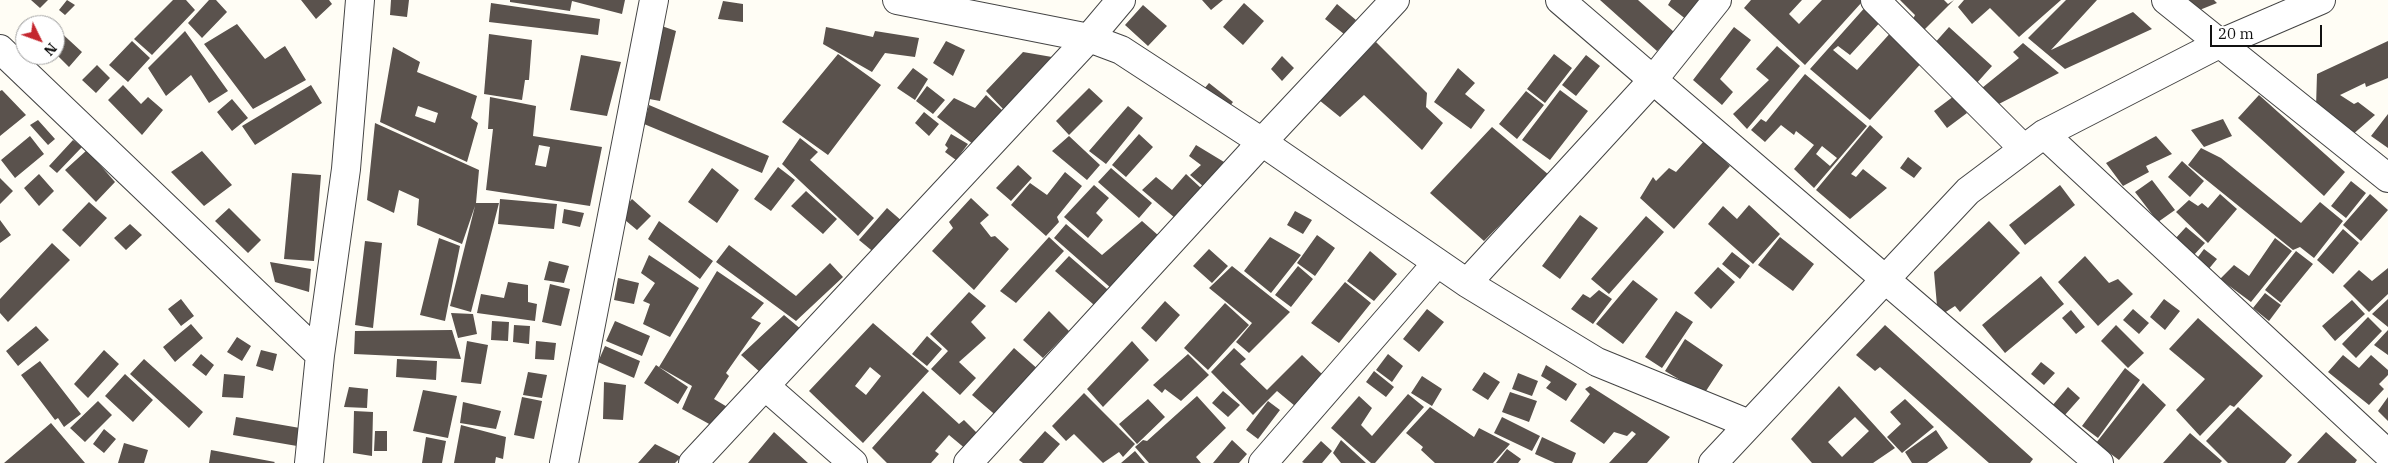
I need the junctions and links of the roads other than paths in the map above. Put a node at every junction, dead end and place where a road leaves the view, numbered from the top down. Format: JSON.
{"nodes":[{"id":1,"x":360,"y":0,"type":"edge"},
{"id":2,"x":654,"y":0,"type":"edge"},
{"id":3,"x":897,"y":0,"type":"edge"},
{"id":4,"x":1121,"y":0,"type":"edge"},
{"id":5,"x":1395,"y":0,"type":"edge"},
{"id":6,"x":1560,"y":0,"type":"edge"},
{"id":7,"x":1717,"y":0,"type":"edge"},
{"id":8,"x":1875,"y":0,"type":"edge"},
{"id":9,"x":2166,"y":0,"type":"edge"},
{"id":10,"x":2321,"y":0,"type":"edge"},
{"id":11,"x":1089,"y":38,"type":"junction"},
{"id":12,"x":2221,"y":43,"type":"junction"},
{"id":13,"x":0,"y":49,"type":"edge"},
{"id":14,"x":1653,"y":80,"type":"junction"},
{"id":15,"x":1262,"y":142,"type":"junction"},
{"id":16,"x":2034,"y":142,"type":"junction"},
{"id":17,"x":2388,"y":178,"type":"edge"},
{"id":18,"x":1438,"y":263,"type":"junction"},
{"id":19,"x":1886,"y":279,"type":"junction"},
{"id":20,"x":1467,"y":283,"type":"junction"},
{"id":21,"x":320,"y":355,"type":"junction"},
{"id":22,"x":765,"y":386,"type":"junction"},
{"id":23,"x":1749,"y":424,"type":"junction"},
{"id":24,"x":2388,"y":454,"type":"edge"},
{"id":25,"x":2085,"y":458,"type":"edge"},
{"id":26,"x":309,"y":463,"type":"edge"},
{"id":27,"x":564,"y":463,"type":"edge"},
{"id":28,"x":694,"y":463,"type":"edge"},
{"id":29,"x":853,"y":463,"type":"edge"},
{"id":30,"x":968,"y":463,"type":"edge"},
{"id":31,"x":1263,"y":463,"type":"edge"},
{"id":32,"x":1713,"y":463,"type":"edge"}],
"edges":[{"from":1,"to":21,"type":"street"},
{"from":2,"to":27,"type":"street"},
{"from":3,"to":11,"type":"street"},
{"from":4,"to":11,"type":"street"},
{"from":5,"to":15,"type":"street"},
{"from":6,"to":14,"type":"street"},
{"from":7,"to":14,"type":"street"},
{"from":8,"to":16,"type":"street"},
{"from":9,"to":12,"type":"street"},
{"from":10,"to":12,"type":"street"},
{"from":11,"to":15,"type":"street"},
{"from":11,"to":22,"type":"street"},
{"from":12,"to":16,"type":"street"},
{"from":12,"to":17,"type":"street"},
{"from":13,"to":21,"type":"street"},
{"from":14,"to":19,"type":"street"},
{"from":14,"to":20,"type":"street"},
{"from":15,"to":18,"type":"street"},
{"from":15,"to":30,"type":"street"},
{"from":16,"to":19,"type":"street"},
{"from":16,"to":24,"type":"street"},
{"from":18,"to":20,"type":"street"},
{"from":18,"to":31,"type":"street"},
{"from":19,"to":23,"type":"street"},
{"from":19,"to":25,"type":"street"},
{"from":20,"to":23,"type":"street"},
{"from":21,"to":26,"type":"street"},
{"from":22,"to":28,"type":"street"},
{"from":22,"to":29,"type":"street"},
{"from":23,"to":32,"type":"street"}]}
